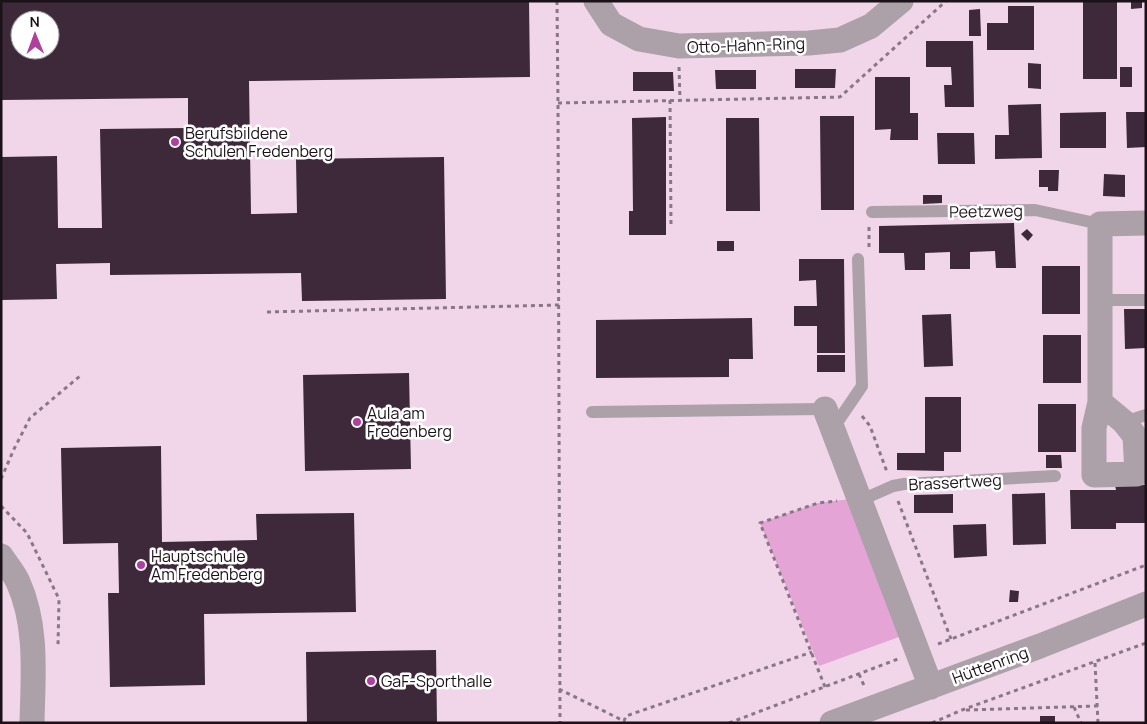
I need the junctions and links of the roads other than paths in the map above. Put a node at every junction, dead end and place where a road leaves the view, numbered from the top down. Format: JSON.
{"nodes":[{"id":1,"x":596,"y":1,"type":"edge"},
{"id":2,"x":901,"y":1,"type":"edge"},
{"id":3,"x":872,"y":212,"type":"road end"},
{"id":4,"x":1146,"y":223,"type":"edge"},
{"id":5,"x":1100,"y":224,"type":"junction"},
{"id":6,"x":858,"y":259,"type":"road end"},
{"id":7,"x":1099,"y":300,"type":"junction"},
{"id":8,"x":1146,"y":300,"type":"edge"},
{"id":9,"x":1100,"y":402,"type":"junction"},
{"id":10,"x":592,"y":412,"type":"dead end"},
{"id":11,"x":1135,"y":419,"type":"edge"},
{"id":12,"x":828,"y":420,"type":"junction"},
{"id":13,"x":1055,"y":476,"type":"dead end"},
{"id":14,"x":858,"y":500,"type":"junction"},
{"id":15,"x":1,"y":556,"type":"edge"},
{"id":16,"x":1146,"y":604,"type":"edge"},
{"id":17,"x":931,"y":687,"type":"junction"},
{"id":18,"x":32,"y":723,"type":"edge"},
{"id":19,"x":832,"y":723,"type":"edge"}],
"edges":[{"from":1,"to":2,"type":"street","name":"Otto-Hahn-Ring"},
{"from":3,"to":5,"type":"lane","name":"Peetzweg"},
{"from":4,"to":5,"type":"street","name":"Peetzweg"},
{"from":5,"to":7,"type":"street"},
{"from":6,"to":12,"type":"lane"},
{"from":7,"to":8,"type":"lane"},
{"from":7,"to":9,"type":"street"},
{"from":9,"to":11,"type":"street"},
{"from":9,"to":11,"type":"street"},
{"from":10,"to":12,"type":"lane"},
{"from":12,"to":14,"type":"street"},
{"from":13,"to":14,"type":"lane","name":"Brassertweg"},
{"from":14,"to":17,"type":"street"},
{"from":15,"to":18,"type":"street"},
{"from":16,"to":17,"type":"street","name":"Hüttenring"},
{"from":17,"to":19,"type":"street","name":"Hüttenring"}]}
